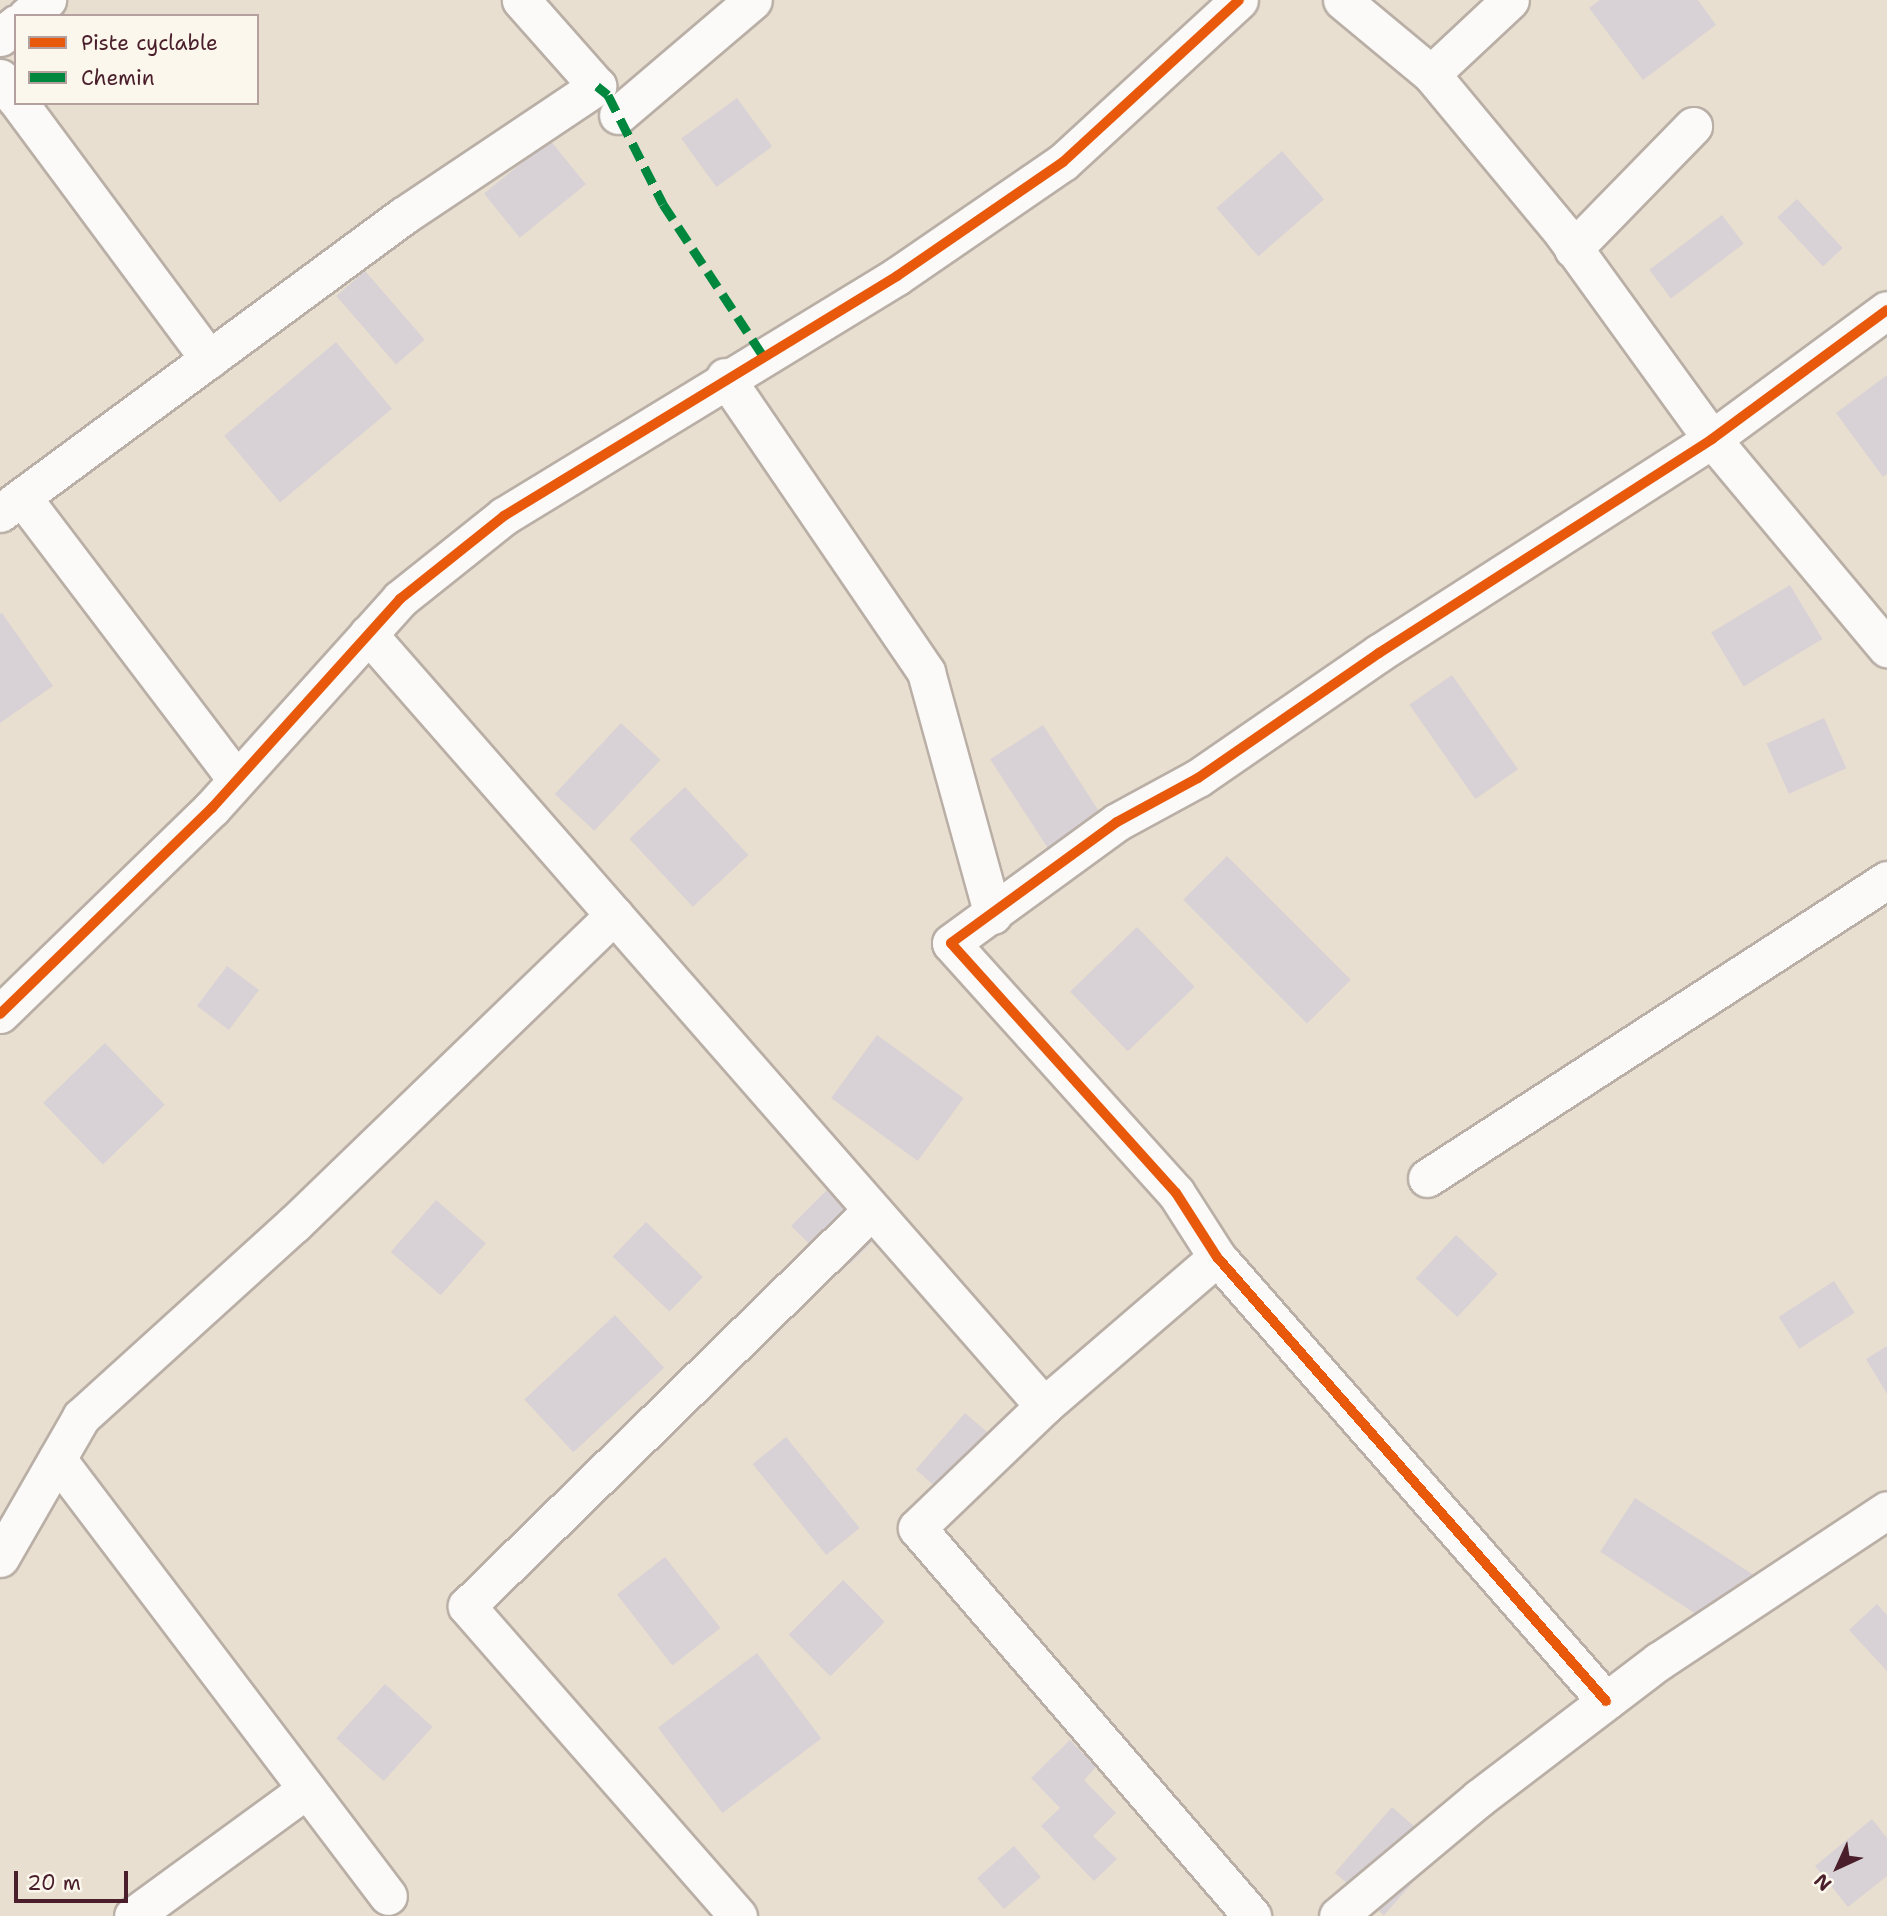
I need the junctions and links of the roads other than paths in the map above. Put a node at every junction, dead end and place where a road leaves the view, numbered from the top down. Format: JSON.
{"nodes":[{"id":1,"x":47,"y":0,"type":"edge"},
{"id":2,"x":521,"y":0,"type":"edge"},
{"id":3,"x":753,"y":0,"type":"edge"},
{"id":4,"x":1239,"y":0,"type":"edge"},
{"id":5,"x":1342,"y":0,"type":"edge"},
{"id":6,"x":1510,"y":0,"type":"edge"},
{"id":7,"x":30,"y":14,"type":"edge"},
{"id":8,"x":14,"y":26,"type":"edge"},
{"id":9,"x":0,"y":37,"type":"edge"},
{"id":10,"x":1430,"y":74,"type":"junction"},
{"id":11,"x":0,"y":78,"type":"edge"},
{"id":12,"x":14,"y":97,"type":"edge"},
{"id":13,"x":20,"y":105,"type":"edge"},
{"id":14,"x":618,"y":115,"type":"dead end"},
{"id":15,"x":1693,"y":126,"type":"dead end"},
{"id":16,"x":1573,"y":249,"type":"junction"},
{"id":17,"x":1887,"y":310,"type":"edge"},
{"id":18,"x":209,"y":359,"type":"junction"},
{"id":19,"x":725,"y":377,"type":"junction"},
{"id":20,"x":1712,"y":439,"type":"junction"},
{"id":21,"x":11,"y":505,"type":"edge"},
{"id":22,"x":368,"y":634,"type":"junction"},
{"id":23,"x":1887,"y":648,"type":"edge"},
{"id":24,"x":237,"y":780,"type":"junction"},
{"id":25,"x":1887,"y":880,"type":"edge"},
{"id":26,"x":614,"y":915,"type":"junction"},
{"id":27,"x":993,"y":915,"type":"junction"},
{"id":28,"x":0,"y":1014,"type":"edge"},
{"id":29,"x":1427,"y":1178,"type":"dead end"},
{"id":30,"x":872,"y":1210,"type":"junction"},
{"id":31,"x":1217,"y":1257,"type":"junction"},
{"id":32,"x":1044,"y":1406,"type":"junction"},
{"id":33,"x":57,"y":1460,"type":"junction"},
{"id":34,"x":1887,"y":1510,"type":"edge"},
{"id":35,"x":0,"y":1558,"type":"edge"},
{"id":36,"x":1606,"y":1701,"type":"junction"},
{"id":37,"x":307,"y":1789,"type":"junction"},
{"id":38,"x":388,"y":1896,"type":"dead end"},
{"id":39,"x":133,"y":1916,"type":"edge"},
{"id":40,"x":738,"y":1916,"type":"edge"},
{"id":41,"x":1252,"y":1916,"type":"edge"},
{"id":42,"x":1338,"y":1916,"type":"edge"}],
"edges":[{"from":1,"to":7,"type":"street"},
{"from":2,"to":18,"type":"street"},
{"from":3,"to":14,"type":"street"},
{"from":4,"to":19,"type":"street"},
{"from":5,"to":10,"type":"street"},
{"from":6,"to":10,"type":"street"},
{"from":8,"to":9,"type":"street"},
{"from":10,"to":16,"type":"street"},
{"from":11,"to":12,"type":"street"},
{"from":13,"to":18,"type":"street"},
{"from":15,"to":16,"type":"street"},
{"from":16,"to":20,"type":"street"},
{"from":17,"to":20,"type":"street"},
{"from":18,"to":21,"type":"street"},
{"from":19,"to":22,"type":"street"},
{"from":19,"to":27,"type":"street"},
{"from":20,"to":23,"type":"street"},
{"from":20,"to":27,"type":"street"},
{"from":21,"to":24,"type":"street"},
{"from":22,"to":24,"type":"street"},
{"from":22,"to":26,"type":"street"},
{"from":24,"to":28,"type":"street"},
{"from":25,"to":29,"type":"street"},
{"from":26,"to":30,"type":"street"},
{"from":26,"to":33,"type":"street"},
{"from":27,"to":31,"type":"street"},
{"from":30,"to":32,"type":"street"},
{"from":30,"to":40,"type":"street"},
{"from":31,"to":32,"type":"street"},
{"from":31,"to":36,"type":"street"},
{"from":32,"to":41,"type":"street"},
{"from":33,"to":35,"type":"street"},
{"from":33,"to":37,"type":"street"},
{"from":34,"to":36,"type":"street"},
{"from":36,"to":42,"type":"street"},
{"from":37,"to":38,"type":"street"},
{"from":37,"to":39,"type":"street"}]}
